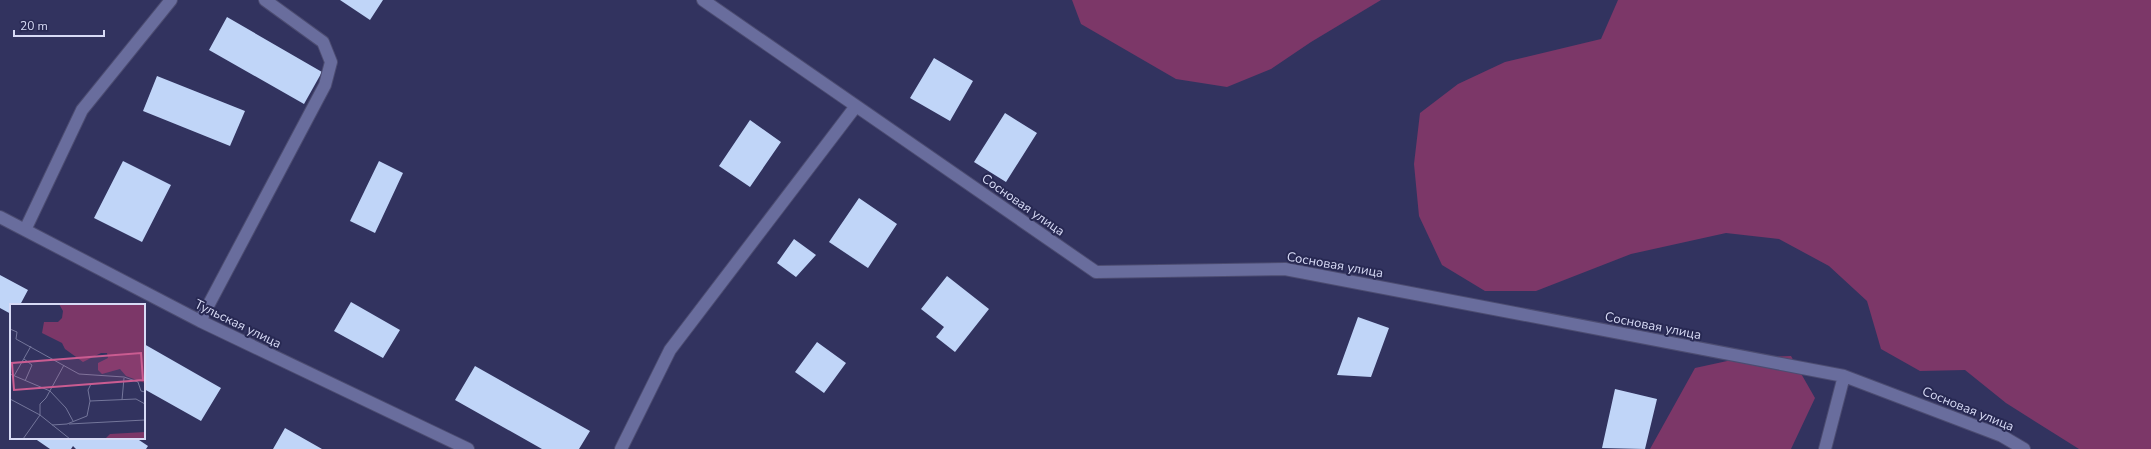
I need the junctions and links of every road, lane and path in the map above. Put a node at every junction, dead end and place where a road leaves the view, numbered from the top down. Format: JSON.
{"nodes":[{"id":1,"x":171,"y":0,"type":"edge"},
{"id":2,"x":265,"y":0,"type":"edge"},
{"id":3,"x":703,"y":0,"type":"edge"},
{"id":4,"x":856,"y":106,"type":"junction"},
{"id":5,"x":0,"y":217,"type":"edge"},
{"id":6,"x":25,"y":230,"type":"junction"},
{"id":7,"x":200,"y":321,"type":"junction"},
{"id":8,"x":1844,"y":376,"type":"junction"},
{"id":9,"x":468,"y":449,"type":"edge"},
{"id":10,"x":621,"y":449,"type":"edge"},
{"id":11,"x":1825,"y":449,"type":"edge"},
{"id":12,"x":2024,"y":449,"type":"edge"}],
"edges":[{"from":1,"to":6,"type":"street"},
{"from":2,"to":7,"type":"street"},
{"from":3,"to":4,"type":"street","name":"Сосновая улица"},
{"from":4,"to":8,"type":"street","name":"Сосновая улица"},
{"from":4,"to":10,"type":"street"},
{"from":5,"to":6,"type":"street","name":"Тульская улица"},
{"from":6,"to":7,"type":"street","name":"Тульская улица"},
{"from":7,"to":9,"type":"street","name":"Тульская улица"},
{"from":8,"to":11,"type":"street"},
{"from":8,"to":12,"type":"street","name":"Сосновая улица"}]}
